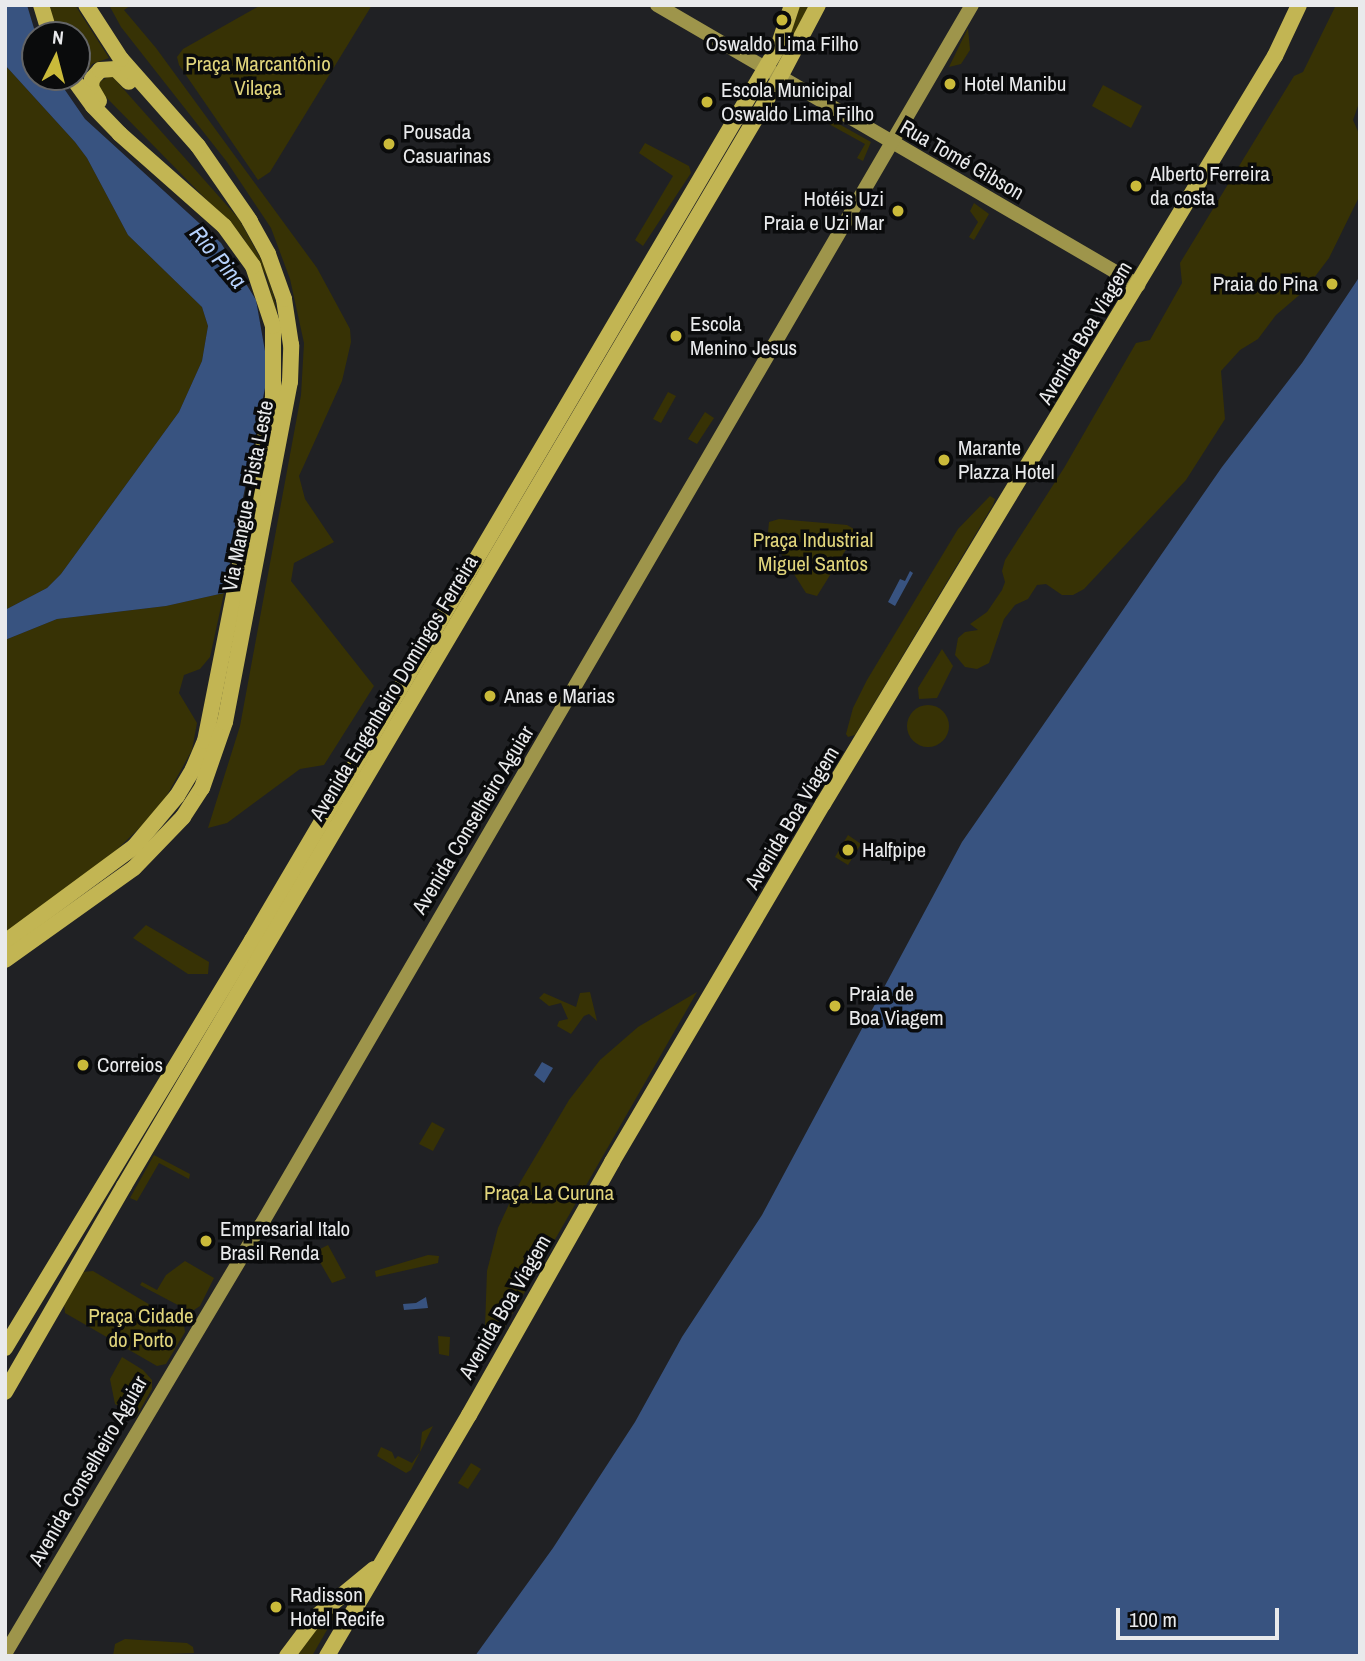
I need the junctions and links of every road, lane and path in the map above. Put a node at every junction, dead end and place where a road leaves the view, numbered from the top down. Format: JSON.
{"nodes":[{"id":1,"x":86,"y":5,"type":"edge"},
{"id":2,"x":657,"y":5,"type":"edge"},
{"id":3,"x":792,"y":5,"type":"edge"},
{"id":4,"x":818,"y":5,"type":"edge"},
{"id":5,"x":972,"y":5,"type":"edge"},
{"id":6,"x":1299,"y":5,"type":"edge"},
{"id":7,"x":765,"y":68,"type":"junction"},
{"id":8,"x":780,"y":77,"type":"junction"},
{"id":9,"x":82,"y":91,"type":"edge"},
{"id":10,"x":890,"y":143,"type":"junction"},
{"id":11,"x":150,"y":158,"type":"junction"},
{"id":12,"x":239,"y":203,"type":"junction"},
{"id":13,"x":1138,"y":285,"type":"junction"},
{"id":14,"x":5,"y":942,"type":"edge"},
{"id":15,"x":5,"y":960,"type":"edge"},
{"id":16,"x":5,"y":1348,"type":"edge"},
{"id":17,"x":5,"y":1392,"type":"edge"},
{"id":18,"x":384,"y":1560,"type":"junction"},
{"id":19,"x":5,"y":1654,"type":"edge"},
{"id":20,"x":287,"y":1656,"type":"edge"},
{"id":21,"x":327,"y":1656,"type":"edge"}],
"edges":[{"from":1,"to":12,"type":"main road","name":"Via Mangue - Pista Leste"},
{"from":2,"to":7,"type":"main road","name":"Rua Tomé Gibson"},
{"from":3,"to":7,"type":"main road","name":"Avenida Engenheiro Domingos Ferreira"},
{"from":4,"to":8,"type":"main road","name":"Avenida Engenheiro Domingos Ferreira"},
{"from":5,"to":10,"type":"main road","name":"Avenida Conselheiro Aguiar"},
{"from":6,"to":13,"type":"main road","name":"Avenida Boa Viagem"},
{"from":7,"to":8,"type":"main road","name":"Rua Tomé Gibson"},
{"from":7,"to":16,"type":"main road","name":"Avenida Engenheiro Domingos Ferreira"},
{"from":8,"to":10,"type":"main road","name":"Rua Tomé Gibson"},
{"from":8,"to":17,"type":"main road","name":"Avenida Engenheiro Domingos Ferreira"},
{"from":9,"to":11,"type":"main road"},
{"from":10,"to":13,"type":"main road","name":"Rua Tomé Gibson"},
{"from":10,"to":19,"type":"main road","name":"Avenida Conselheiro Aguiar"},
{"from":11,"to":12,"type":"main road"},
{"from":11,"to":14,"type":"main road"},
{"from":12,"to":15,"type":"main road","name":"Via Mangue - Pista Leste"},
{"from":13,"to":18,"type":"main road","name":"Avenida Boa Viagem"},
{"from":18,"to":20,"type":"main road"},
{"from":18,"to":21,"type":"main road","name":"Avenida Boa Viagem"}]}
